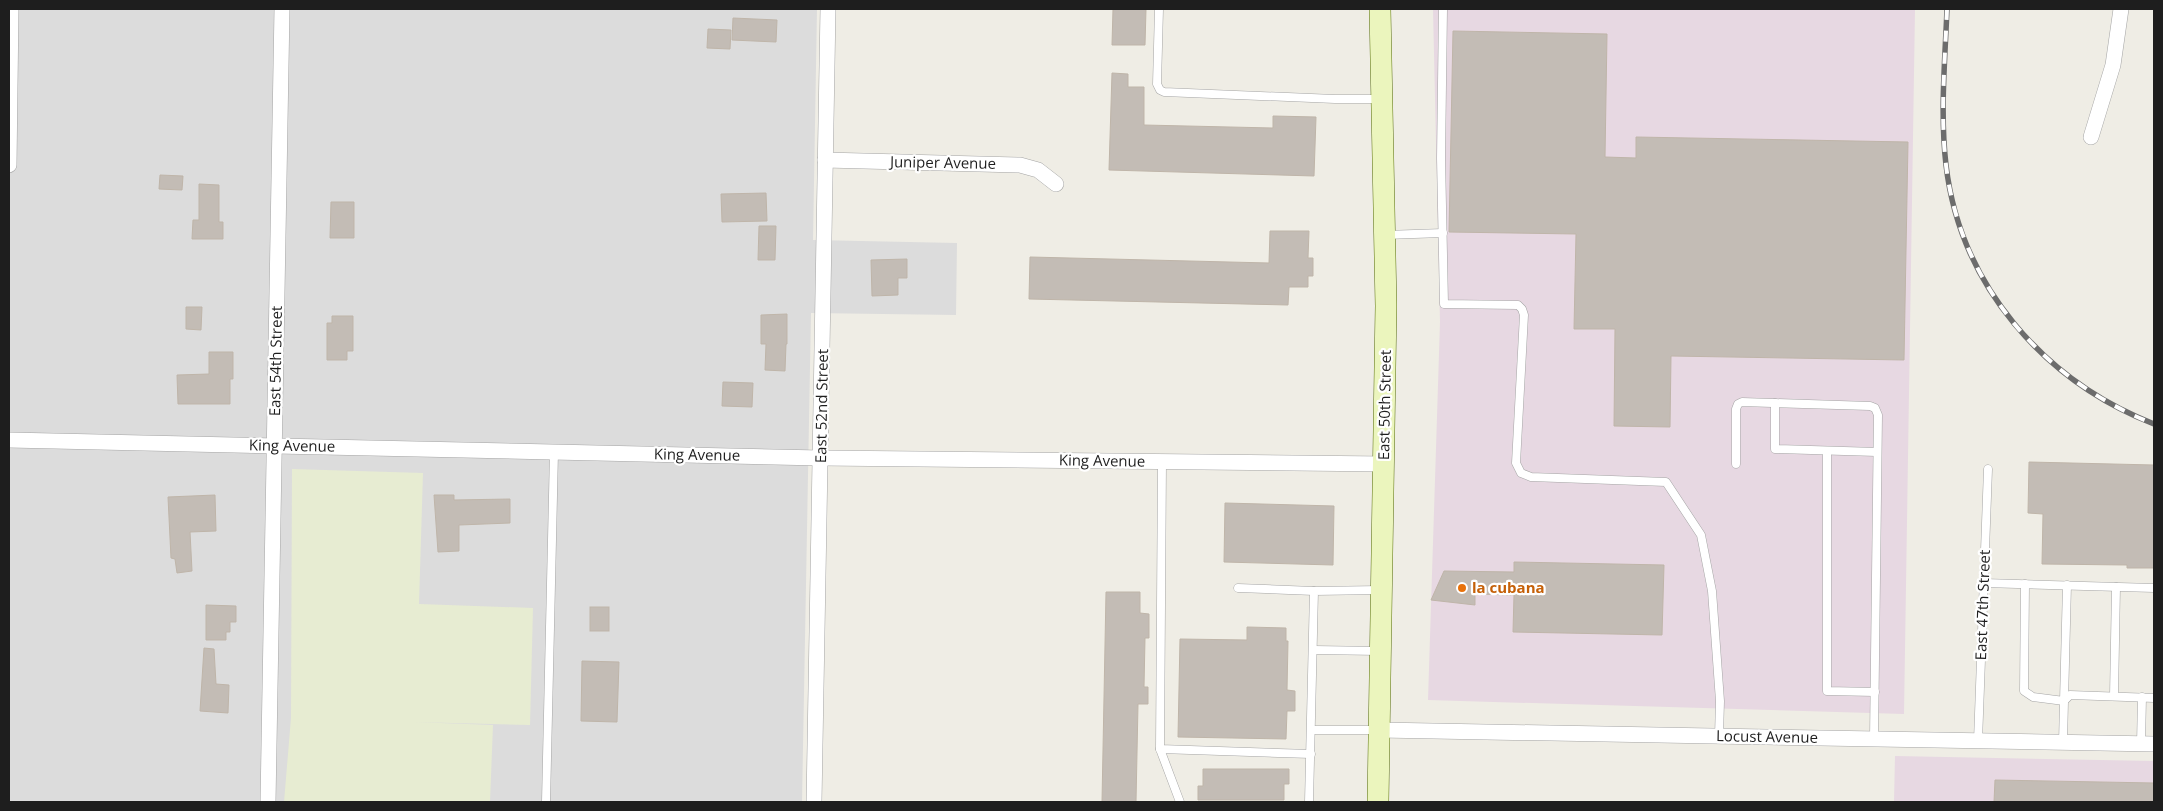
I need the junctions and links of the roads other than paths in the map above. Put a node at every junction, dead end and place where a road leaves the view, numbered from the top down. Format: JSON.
{"nodes":[{"id":1,"x":11,"y":9,"type":"edge"},
{"id":2,"x":282,"y":9,"type":"edge"},
{"id":3,"x":828,"y":9,"type":"edge"},
{"id":4,"x":1159,"y":9,"type":"edge"},
{"id":5,"x":1380,"y":9,"type":"edge"},
{"id":6,"x":1443,"y":9,"type":"edge"},
{"id":7,"x":2120,"y":9,"type":"edge"},
{"id":8,"x":1382,"y":99,"type":"junction"},
{"id":9,"x":2091,"y":137,"type":"dead end"},
{"id":10,"x":825,"y":160,"type":"junction"},
{"id":11,"x":9,"y":165,"type":"edge"},
{"id":12,"x":9,"y":172,"type":"edge"},
{"id":13,"x":1056,"y":184,"type":"dead end"},
{"id":14,"x":1443,"y":233,"type":"junction"},
{"id":15,"x":1385,"y":235,"type":"junction"},
{"id":16,"x":1775,"y":403,"type":"junction"},
{"id":17,"x":9,"y":440,"type":"edge"},
{"id":18,"x":275,"y":446,"type":"junction"},
{"id":19,"x":1827,"y":451,"type":"junction"},
{"id":20,"x":554,"y":452,"type":"junction"},
{"id":21,"x":1877,"y":452,"type":"junction"},
{"id":22,"x":821,"y":458,"type":"junction"},
{"id":23,"x":1162,"y":462,"type":"junction"},
{"id":24,"x":1385,"y":464,"type":"junction"},
{"id":25,"x":1736,"y":464,"type":"dead end"},
{"id":26,"x":1988,"y":469,"type":"dead end"},
{"id":27,"x":1984,"y":583,"type":"junction"},
{"id":28,"x":2025,"y":584,"type":"junction"},
{"id":29,"x":2067,"y":585,"type":"junction"},
{"id":30,"x":2116,"y":587,"type":"junction"},
{"id":31,"x":1238,"y":588,"type":"dead end"},
{"id":32,"x":2154,"y":588,"type":"edge"},
{"id":33,"x":1382,"y":590,"type":"junction"},
{"id":34,"x":1314,"y":591,"type":"junction"},
{"id":35,"x":1314,"y":650,"type":"junction"},
{"id":36,"x":1381,"y":651,"type":"junction"},
{"id":37,"x":1875,"y":692,"type":"junction"},
{"id":38,"x":2114,"y":696,"type":"junction"},
{"id":39,"x":2142,"y":697,"type":"junction"},
{"id":40,"x":2154,"y":698,"type":"edge"},
{"id":41,"x":2064,"y":701,"type":"junction"},
{"id":42,"x":1312,"y":730,"type":"junction"},
{"id":43,"x":1380,"y":730,"type":"junction"},
{"id":44,"x":1719,"y":736,"type":"junction"},
{"id":45,"x":1874,"y":739,"type":"junction"},
{"id":46,"x":1978,"y":741,"type":"junction"},
{"id":47,"x":2063,"y":742,"type":"junction"},
{"id":48,"x":2148,"y":744,"type":"edge"},
{"id":49,"x":1160,"y":749,"type":"junction"},
{"id":50,"x":1311,"y":754,"type":"junction"},
{"id":51,"x":268,"y":802,"type":"edge"},
{"id":52,"x":546,"y":802,"type":"edge"},
{"id":53,"x":814,"y":802,"type":"edge"},
{"id":54,"x":1180,"y":802,"type":"edge"},
{"id":55,"x":1310,"y":802,"type":"edge"},
{"id":56,"x":1378,"y":802,"type":"edge"}],
"edges":[{"from":1,"to":11,"type":"street"},
{"from":2,"to":18,"type":"street","name":"East 54th Street"},
{"from":3,"to":10,"type":"street","name":"East 52nd Street"},
{"from":4,"to":8,"type":"lane"},
{"from":5,"to":8,"type":"main road","name":"East 50th Street"},
{"from":6,"to":14,"type":"lane"},
{"from":7,"to":9,"type":"street"},
{"from":8,"to":15,"type":"main road","name":"East 50th Street"},
{"from":10,"to":13,"type":"street","name":"Juniper Avenue"},
{"from":10,"to":22,"type":"street","name":"East 52nd Street"},
{"from":11,"to":12,"type":"lane"},
{"from":14,"to":15,"type":"lane"},
{"from":14,"to":44,"type":"lane"},
{"from":15,"to":24,"type":"main road","name":"East 50th Street"},
{"from":16,"to":19,"type":"lane"},
{"from":16,"to":21,"type":"lane"},
{"from":16,"to":25,"type":"lane"},
{"from":17,"to":18,"type":"street","name":"King Avenue"},
{"from":18,"to":20,"type":"street","name":"King Avenue"},
{"from":18,"to":51,"type":"street","name":"East 54th Street"},
{"from":19,"to":21,"type":"lane"},
{"from":19,"to":37,"type":"lane"},
{"from":20,"to":22,"type":"street","name":"King Avenue"},
{"from":20,"to":52,"type":"lane"},
{"from":21,"to":37,"type":"lane"},
{"from":22,"to":23,"type":"street","name":"King Avenue"},
{"from":22,"to":53,"type":"street","name":"East 52nd Street"},
{"from":23,"to":24,"type":"street","name":"King Avenue"},
{"from":23,"to":49,"type":"lane"},
{"from":24,"to":33,"type":"main road","name":"East 50th Street"},
{"from":26,"to":27,"type":"lane","name":"East 47th Street"},
{"from":27,"to":28,"type":"lane"},
{"from":27,"to":46,"type":"lane","name":"East 47th Street"},
{"from":28,"to":29,"type":"lane"},
{"from":28,"to":41,"type":"lane"},
{"from":29,"to":30,"type":"lane"},
{"from":29,"to":41,"type":"lane"},
{"from":30,"to":32,"type":"lane"},
{"from":30,"to":38,"type":"lane"},
{"from":31,"to":34,"type":"lane"},
{"from":33,"to":34,"type":"lane"},
{"from":33,"to":36,"type":"main road","name":"East 50th Street"},
{"from":34,"to":35,"type":"lane"},
{"from":35,"to":36,"type":"lane"},
{"from":35,"to":42,"type":"lane"},
{"from":36,"to":43,"type":"main road","name":"East 50th Street"},
{"from":37,"to":45,"type":"lane"},
{"from":38,"to":39,"type":"lane"},
{"from":38,"to":41,"type":"lane"},
{"from":39,"to":40,"type":"lane"},
{"from":39,"to":48,"type":"lane"},
{"from":41,"to":47,"type":"lane"},
{"from":42,"to":43,"type":"lane"},
{"from":42,"to":50,"type":"lane"},
{"from":43,"to":44,"type":"street","name":"Locust Avenue"},
{"from":43,"to":56,"type":"main road","name":"East 50th Street"},
{"from":44,"to":45,"type":"street","name":"Locust Avenue"},
{"from":45,"to":46,"type":"street","name":"Locust Avenue"},
{"from":46,"to":47,"type":"street","name":"Locust Avenue"},
{"from":47,"to":48,"type":"street","name":"Locust Avenue"},
{"from":49,"to":50,"type":"lane"},
{"from":49,"to":54,"type":"lane"},
{"from":50,"to":55,"type":"lane"}]}
